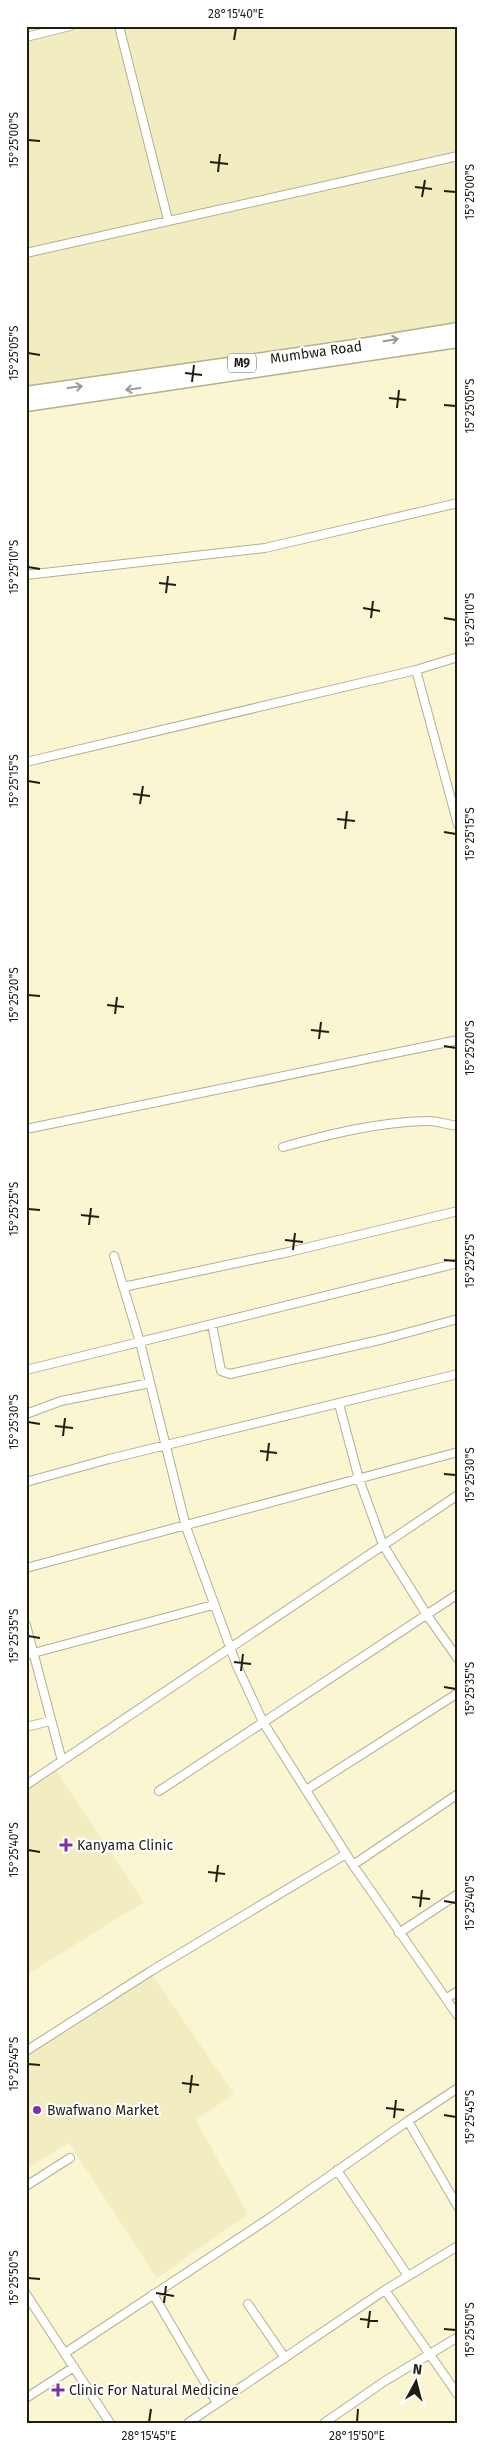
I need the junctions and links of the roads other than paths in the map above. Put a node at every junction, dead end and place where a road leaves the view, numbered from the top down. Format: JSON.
{"nodes":[{"id":1,"x":70,"y":26,"type":"edge"},
{"id":2,"x":119,"y":26,"type":"edge"},
{"id":3,"x":26,"y":37,"type":"edge"},
{"id":4,"x":458,"y":156,"type":"edge"},
{"id":5,"x":168,"y":220,"type":"junction"},
{"id":6,"x":26,"y":253,"type":"edge"},
{"id":7,"x":457,"y":338,"type":"edge"},
{"id":8,"x":26,"y":393,"type":"edge"},
{"id":9,"x":26,"y":405,"type":"edge"},
{"id":10,"x":458,"y":503,"type":"edge"},
{"id":11,"x":26,"y":575,"type":"edge"},
{"id":12,"x":458,"y":657,"type":"edge"},
{"id":13,"x":416,"y":670,"type":"junction"},
{"id":14,"x":26,"y":762,"type":"edge"},
{"id":15,"x":458,"y":825,"type":"edge"},
{"id":16,"x":458,"y":1040,"type":"edge"},
{"id":17,"x":458,"y":1125,"type":"edge"},
{"id":18,"x":26,"y":1129,"type":"edge"},
{"id":19,"x":283,"y":1147,"type":"dead end"},
{"id":20,"x":458,"y":1211,"type":"edge"},
{"id":21,"x":114,"y":1256,"type":"dead end"},
{"id":22,"x":458,"y":1264,"type":"edge"},
{"id":23,"x":123,"y":1286,"type":"junction"},
{"id":24,"x":458,"y":1319,"type":"edge"},
{"id":25,"x":212,"y":1324,"type":"junction"},
{"id":26,"x":140,"y":1342,"type":"junction"},
{"id":27,"x":26,"y":1370,"type":"edge"},
{"id":28,"x":458,"y":1374,"type":"edge"},
{"id":29,"x":150,"y":1383,"type":"junction"},
{"id":30,"x":339,"y":1404,"type":"junction"},
{"id":31,"x":26,"y":1414,"type":"edge"},
{"id":32,"x":165,"y":1446,"type":"junction"},
{"id":33,"x":458,"y":1452,"type":"edge"},
{"id":34,"x":359,"y":1479,"type":"junction"},
{"id":35,"x":26,"y":1482,"type":"edge"},
{"id":36,"x":458,"y":1495,"type":"edge"},
{"id":37,"x":186,"y":1527,"type":"junction"},
{"id":38,"x":383,"y":1545,"type":"junction"},
{"id":39,"x":26,"y":1568,"type":"edge"},
{"id":40,"x":458,"y":1594,"type":"edge"},
{"id":41,"x":213,"y":1605,"type":"junction"},
{"id":42,"x":427,"y":1615,"type":"junction"},
{"id":43,"x":26,"y":1626,"type":"edge"},
{"id":44,"x":230,"y":1649,"type":"junction"},
{"id":45,"x":30,"y":1654,"type":"edge"},
{"id":46,"x":458,"y":1659,"type":"edge"},
{"id":47,"x":458,"y":1693,"type":"edge"},
{"id":48,"x":50,"y":1721,"type":"junction"},
{"id":49,"x":263,"y":1722,"type":"junction"},
{"id":50,"x":26,"y":1727,"type":"edge"},
{"id":51,"x":62,"y":1761,"type":"junction"},
{"id":52,"x":26,"y":1785,"type":"edge"},
{"id":53,"x":306,"y":1790,"type":"junction"},
{"id":54,"x":159,"y":1791,"type":"dead end"},
{"id":55,"x":458,"y":1794,"type":"edge"},
{"id":56,"x":346,"y":1854,"type":"junction"},
{"id":57,"x":353,"y":1865,"type":"junction"},
{"id":58,"x":458,"y":1894,"type":"edge"},
{"id":59,"x":400,"y":1933,"type":"junction"},
{"id":60,"x":458,"y":1991,"type":"edge"},
{"id":61,"x":447,"y":1998,"type":"junction"},
{"id":62,"x":458,"y":2016,"type":"edge"},
{"id":63,"x":26,"y":2051,"type":"edge"},
{"id":64,"x":458,"y":2088,"type":"edge"},
{"id":65,"x":408,"y":2121,"type":"junction"},
{"id":66,"x":70,"y":2158,"type":"dead end"},
{"id":67,"x":337,"y":2170,"type":"junction"},
{"id":68,"x":26,"y":2186,"type":"edge"},
{"id":69,"x":458,"y":2207,"type":"edge"},
{"id":70,"x":458,"y":2246,"type":"edge"},
{"id":71,"x":408,"y":2276,"type":"junction"},
{"id":72,"x":385,"y":2290,"type":"junction"},
{"id":73,"x":26,"y":2294,"type":"edge"},
{"id":74,"x":153,"y":2294,"type":"junction"},
{"id":75,"x":248,"y":2304,"type":"dead end"},
{"id":76,"x":458,"y":2338,"type":"edge"},
{"id":77,"x":65,"y":2353,"type":"junction"},
{"id":78,"x":431,"y":2354,"type":"junction"},
{"id":79,"x":285,"y":2358,"type":"junction"},
{"id":80,"x":74,"y":2367,"type":"junction"},
{"id":81,"x":458,"y":2395,"type":"edge"},
{"id":82,"x":26,"y":2398,"type":"edge"},
{"id":83,"x":217,"y":2403,"type":"junction"},
{"id":84,"x":110,"y":2423,"type":"edge"},
{"id":85,"x":188,"y":2423,"type":"edge"},
{"id":86,"x":324,"y":2423,"type":"edge"}],
"edges":[{"from":1,"to":3,"type":"street"},
{"from":2,"to":5,"type":"street"},
{"from":4,"to":5,"type":"street"},
{"from":5,"to":6,"type":"street"},
{"from":8,"to":7,"type":"main road","name":"Mumbwa Road","number":"M9","one_way":true},
{"from":7,"to":9,"type":"main road","name":"Mumbwa Road","number":"M9","one_way":true},
{"from":10,"to":11,"type":"street"},
{"from":12,"to":13,"type":"street"},
{"from":13,"to":14,"type":"street"},
{"from":13,"to":15,"type":"street"},
{"from":16,"to":18,"type":"street"},
{"from":17,"to":19,"type":"street"},
{"from":20,"to":23,"type":"street"},
{"from":21,"to":23,"type":"street"},
{"from":22,"to":25,"type":"street"},
{"from":23,"to":26,"type":"street"},
{"from":24,"to":25,"type":"street"},
{"from":25,"to":26,"type":"street"},
{"from":26,"to":27,"type":"street"},
{"from":26,"to":29,"type":"street"},
{"from":28,"to":30,"type":"street"},
{"from":29,"to":31,"type":"street"},
{"from":29,"to":32,"type":"street"},
{"from":30,"to":32,"type":"street"},
{"from":30,"to":34,"type":"street"},
{"from":32,"to":35,"type":"street"},
{"from":32,"to":37,"type":"street"},
{"from":33,"to":34,"type":"street"},
{"from":34,"to":37,"type":"street"},
{"from":34,"to":38,"type":"street"},
{"from":36,"to":38,"type":"street"},
{"from":37,"to":39,"type":"street"},
{"from":37,"to":41,"type":"street"},
{"from":38,"to":42,"type":"street"},
{"from":38,"to":44,"type":"street"},
{"from":40,"to":42,"type":"street"},
{"from":41,"to":44,"type":"street"},
{"from":41,"to":45,"type":"street"},
{"from":42,"to":46,"type":"street"},
{"from":42,"to":49,"type":"street"},
{"from":43,"to":45,"type":"street"},
{"from":44,"to":49,"type":"street"},
{"from":44,"to":51,"type":"street"},
{"from":45,"to":48,"type":"street"},
{"from":47,"to":53,"type":"street"},
{"from":48,"to":50,"type":"street"},
{"from":48,"to":51,"type":"street"},
{"from":49,"to":53,"type":"street"},
{"from":49,"to":54,"type":"street"},
{"from":51,"to":52,"type":"street"},
{"from":53,"to":56,"type":"street"},
{"from":55,"to":57,"type":"street"},
{"from":56,"to":57,"type":"street"},
{"from":56,"to":63,"type":"street"},
{"from":57,"to":59,"type":"street"},
{"from":58,"to":59,"type":"street"},
{"from":59,"to":61,"type":"street"},
{"from":60,"to":61,"type":"street"},
{"from":61,"to":62,"type":"street"},
{"from":64,"to":65,"type":"street"},
{"from":65,"to":67,"type":"street"},
{"from":65,"to":69,"type":"street"},
{"from":66,"to":68,"type":"street"},
{"from":67,"to":71,"type":"street"},
{"from":67,"to":74,"type":"street"},
{"from":70,"to":71,"type":"street"},
{"from":71,"to":72,"type":"street"},
{"from":72,"to":78,"type":"street"},
{"from":72,"to":79,"type":"street"},
{"from":73,"to":77,"type":"street"},
{"from":74,"to":77,"type":"street"},
{"from":74,"to":83,"type":"street"},
{"from":75,"to":79,"type":"street"},
{"from":76,"to":78,"type":"street"},
{"from":77,"to":80,"type":"street"},
{"from":78,"to":81,"type":"street"},
{"from":78,"to":86,"type":"street"},
{"from":79,"to":83,"type":"street"},
{"from":80,"to":82,"type":"street"},
{"from":80,"to":84,"type":"street"},
{"from":83,"to":85,"type":"street"}]}
